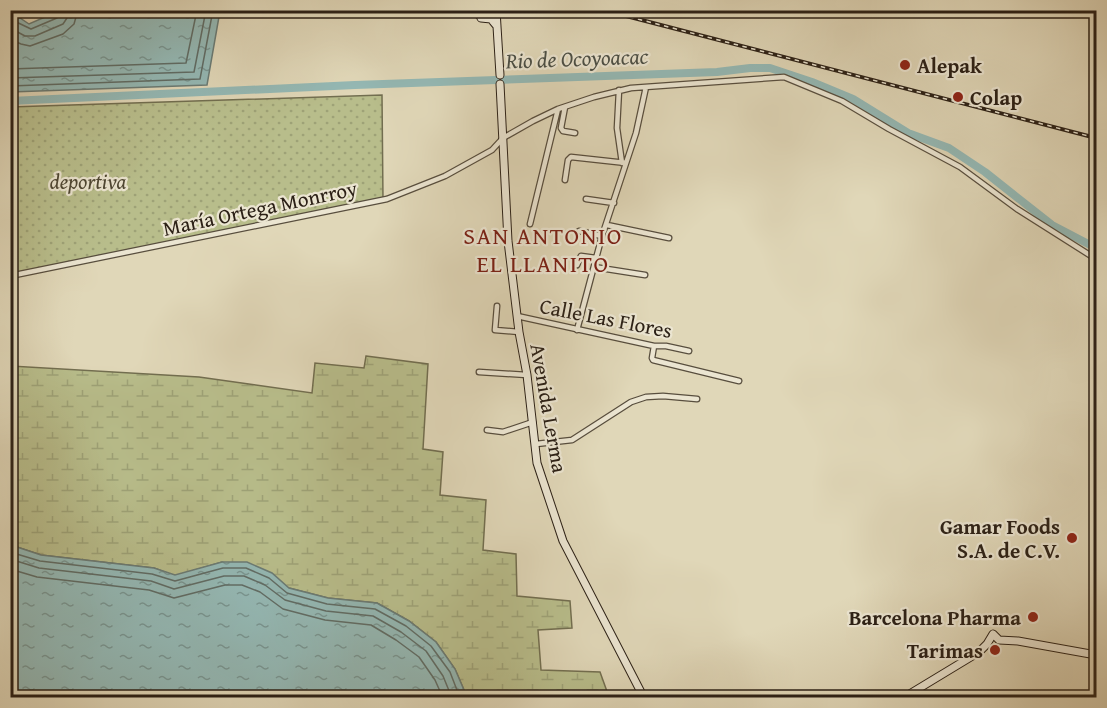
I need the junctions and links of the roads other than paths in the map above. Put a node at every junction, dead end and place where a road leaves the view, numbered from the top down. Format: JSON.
{"nodes":[{"id":1,"x":471,"y":10,"type":"edge"},
{"id":2,"x":495,"y":10,"type":"edge"},
{"id":3,"x":481,"y":18,"type":"junction"},
{"id":4,"x":496,"y":25,"type":"junction"},
{"id":5,"x":500,"y":75,"type":"joint"},
{"id":6,"x":500,"y":84,"type":"joint"},
{"id":7,"x":646,"y":87,"type":"junction"},
{"id":8,"x":619,"y":90,"type":"junction"},
{"id":9,"x":565,"y":107,"type":"junction"},
{"id":10,"x":558,"y":109,"type":"junction"},
{"id":11,"x":574,"y":133,"type":"dead end"},
{"id":12,"x":503,"y":138,"type":"junction"},
{"id":13,"x":624,"y":164,"type":"junction"},
{"id":14,"x":565,"y":180,"type":"dead end"},
{"id":15,"x":586,"y":199,"type":"dead end"},
{"id":16,"x":614,"y":203,"type":"junction"},
{"id":17,"x":530,"y":224,"type":"dead end"},
{"id":18,"x":607,"y":225,"type":"junction"},
{"id":19,"x":579,"y":231,"type":"dead end"},
{"id":20,"x":602,"y":236,"type":"junction"},
{"id":21,"x":669,"y":238,"type":"dead end"},
{"id":22,"x":596,"y":258,"type":"junction"},
{"id":23,"x":1096,"y":259,"type":"edge"},
{"id":24,"x":577,"y":265,"type":"dead end"},
{"id":25,"x":594,"y":267,"type":"junction"},
{"id":26,"x":645,"y":275,"type":"dead end"},
{"id":27,"x":10,"y":276,"type":"edge"},
{"id":28,"x":497,"y":306,"type":"dead end"},
{"id":29,"x":517,"y":316,"type":"junction"},
{"id":30,"x":577,"y":330,"type":"junction"},
{"id":31,"x":519,"y":332,"type":"junction"},
{"id":32,"x":654,"y":346,"type":"junction"},
{"id":33,"x":690,"y":351,"type":"dead end"},
{"id":34,"x":479,"y":372,"type":"dead end"},
{"id":35,"x":527,"y":375,"type":"junction"},
{"id":36,"x":739,"y":381,"type":"dead end"},
{"id":37,"x":697,"y":399,"type":"dead end"},
{"id":38,"x":533,"y":422,"type":"junction"},
{"id":39,"x":487,"y":430,"type":"dead end"},
{"id":40,"x":536,"y":444,"type":"junction"},
{"id":41,"x":1096,"y":655,"type":"edge"},
{"id":42,"x":644,"y":698,"type":"edge"},
{"id":43,"x":903,"y":698,"type":"edge"}],
"edges":[{"from":1,"to":3,"type":"street"},
{"from":2,"to":3,"type":"street"},
{"from":2,"to":4,"type":"street"},
{"from":3,"to":4,"type":"street"},
{"from":4,"to":5,"type":"street"},
{"from":5,"to":6,"type":"street"},
{"from":6,"to":12,"type":"street","name":"Avenida Lerma"},
{"from":7,"to":8,"type":"street","name":"María Ortega Monrroy"},
{"from":7,"to":13,"type":"street"},
{"from":7,"to":23,"type":"street","name":"María Ortega Monrroy"},
{"from":8,"to":9,"type":"street","name":"María Ortega Monrroy"},
{"from":8,"to":13,"type":"street"},
{"from":9,"to":10,"type":"street","name":"María Ortega Monrroy"},
{"from":9,"to":11,"type":"street"},
{"from":10,"to":12,"type":"street","name":"María Ortega Monrroy"},
{"from":10,"to":17,"type":"street"},
{"from":12,"to":27,"type":"street","name":"María Ortega Monrroy"},
{"from":12,"to":29,"type":"street","name":"Avenida Lerma"},
{"from":13,"to":14,"type":"street"},
{"from":13,"to":16,"type":"street"},
{"from":15,"to":16,"type":"street"},
{"from":16,"to":18,"type":"street"},
{"from":18,"to":20,"type":"street"},
{"from":18,"to":21,"type":"street"},
{"from":19,"to":20,"type":"street"},
{"from":20,"to":22,"type":"street"},
{"from":22,"to":24,"type":"street"},
{"from":22,"to":25,"type":"street"},
{"from":25,"to":26,"type":"street"},
{"from":25,"to":30,"type":"street"},
{"from":28,"to":31,"type":"street"},
{"from":29,"to":30,"type":"street","name":"Calle Las Flores"},
{"from":29,"to":31,"type":"street","name":"Avenida Lerma"},
{"from":30,"to":32,"type":"street","name":"Calle Las Flores"},
{"from":31,"to":35,"type":"street","name":"Avenida Lerma"},
{"from":32,"to":33,"type":"street","name":"Calle Las Flores"},
{"from":32,"to":36,"type":"street"},
{"from":34,"to":35,"type":"street"},
{"from":35,"to":38,"type":"street","name":"Avenida Lerma"},
{"from":37,"to":40,"type":"street"},
{"from":38,"to":39,"type":"street"},
{"from":38,"to":40,"type":"street","name":"Avenida Lerma"},
{"from":40,"to":42,"type":"street","name":"Avenida Lerma"},
{"from":41,"to":43,"type":"street"}]}
